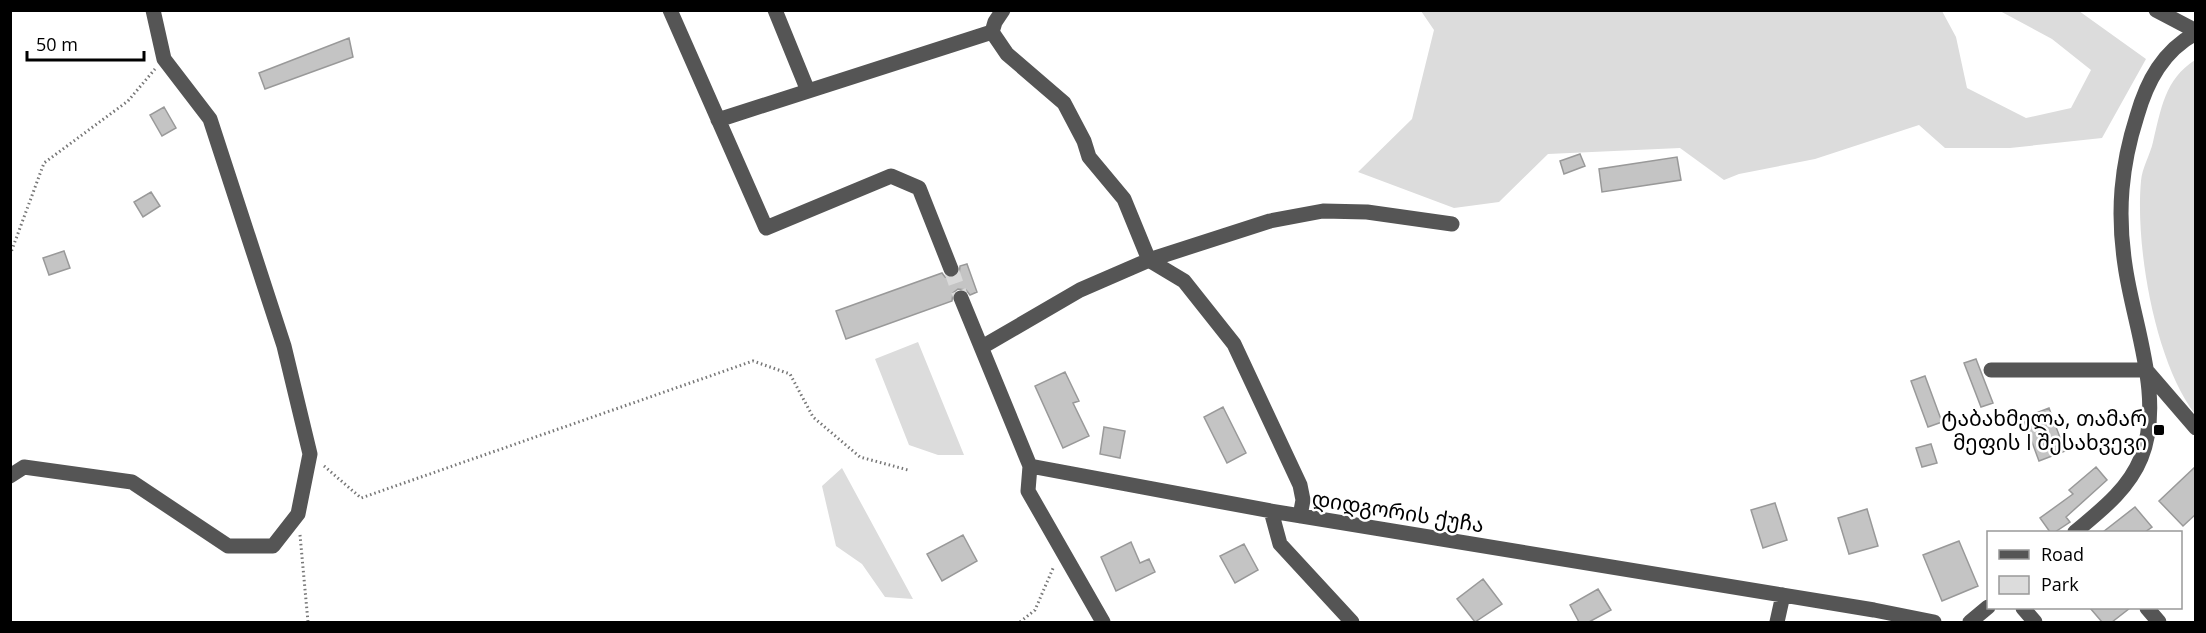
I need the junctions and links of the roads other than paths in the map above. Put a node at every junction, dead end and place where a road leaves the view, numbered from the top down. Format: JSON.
{"nodes":[{"id":1,"x":153,"y":10,"type":"edge"},
{"id":2,"x":670,"y":10,"type":"edge"},
{"id":3,"x":775,"y":10,"type":"edge"},
{"id":4,"x":1003,"y":10,"type":"edge"},
{"id":5,"x":2156,"y":10,"type":"edge"},
{"id":6,"x":992,"y":32,"type":"junction"},
{"id":7,"x":2196,"y":32,"type":"edge"},
{"id":8,"x":808,"y":91,"type":"junction"},
{"id":9,"x":718,"y":120,"type":"junction"},
{"id":10,"x":1452,"y":224,"type":"dead end"},
{"id":11,"x":1149,"y":260,"type":"junction"},
{"id":12,"x":951,"y":269,"type":"tunnel mouth"},
{"id":13,"x":961,"y":298,"type":"tunnel mouth"},
{"id":14,"x":982,"y":347,"type":"junction"},
{"id":15,"x":1991,"y":370,"type":"dead end"},
{"id":16,"x":2146,"y":370,"type":"junction"},
{"id":17,"x":2196,"y":428,"type":"edge"},
{"id":18,"x":1030,"y":466,"type":"junction"},
{"id":19,"x":10,"y":476,"type":"edge"},
{"id":20,"x":1271,"y":511,"type":"junction"},
{"id":21,"x":1300,"y":516,"type":"junction"},
{"id":22,"x":2083,"y":530,"type":"edge"},
{"id":23,"x":1784,"y":595,"type":"junction"},
{"id":24,"x":1987,"y":609,"type":"edge"},
{"id":25,"x":2024,"y":609,"type":"edge"},
{"id":26,"x":2148,"y":609,"type":"edge"},
{"id":27,"x":1103,"y":622,"type":"edge"},
{"id":28,"x":1352,"y":622,"type":"edge"},
{"id":29,"x":1777,"y":622,"type":"edge"},
{"id":30,"x":1934,"y":622,"type":"edge"},
{"id":31,"x":1970,"y":622,"type":"edge"},
{"id":32,"x":2035,"y":622,"type":"edge"},
{"id":33,"x":2159,"y":622,"type":"edge"}],
"edges":[{"from":1,"to":19,"type":"street"},
{"from":2,"to":9,"type":"street"},
{"from":3,"to":8,"type":"street"},
{"from":4,"to":6,"type":"street"},
{"from":5,"to":7,"type":"street"},
{"from":6,"to":8,"type":"street"},
{"from":6,"to":11,"type":"street"},
{"from":7,"to":16,"type":"street"},
{"from":8,"to":9,"type":"street"},
{"from":9,"to":12,"type":"street"},
{"from":10,"to":11,"type":"street"},
{"from":11,"to":14,"type":"street"},
{"from":11,"to":21,"type":"street"},
{"from":13,"to":14,"type":"street"},
{"from":14,"to":18,"type":"street"},
{"from":15,"to":16,"type":"street"},
{"from":16,"to":17,"type":"street"},
{"from":16,"to":22,"type":"street"},
{"from":18,"to":20,"type":"street","name":"დიდგორის ქუჩა"},
{"from":18,"to":27,"type":"street"},
{"from":20,"to":21,"type":"street","name":"დიდგორის ქუჩა"},
{"from":20,"to":28,"type":"street"},
{"from":21,"to":23,"type":"street","name":"დიდგორის ქუჩა"},
{"from":23,"to":29,"type":"street"},
{"from":23,"to":30,"type":"street","name":"დიდგორის ქუჩა"},
{"from":24,"to":31,"type":"street"},
{"from":25,"to":32,"type":"street"},
{"from":26,"to":33,"type":"street"}]}
